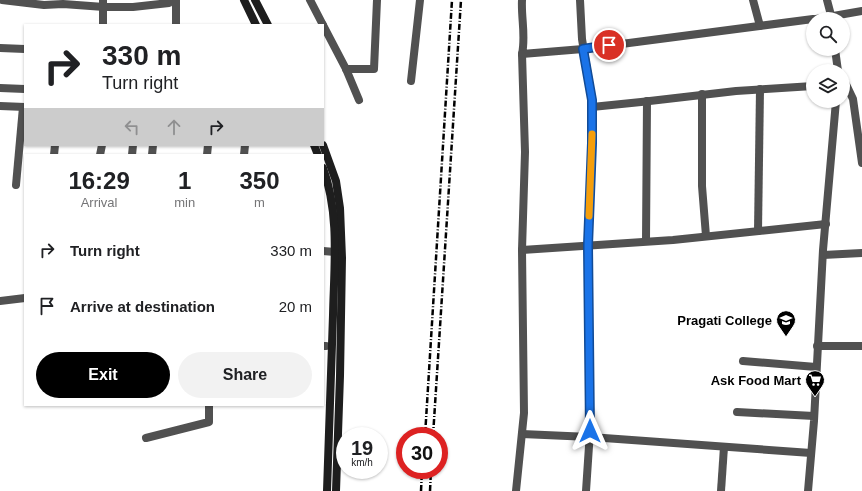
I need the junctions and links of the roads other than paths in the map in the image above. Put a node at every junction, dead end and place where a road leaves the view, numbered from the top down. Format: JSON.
{"nodes":[{"id":1,"x":2,"y":0,"type":"edge"},
{"id":2,"x":170,"y":0,"type":"edge"},
{"id":3,"x":176,"y":0,"type":"edge"},
{"id":4,"x":244,"y":0,"type":"edge"},
{"id":5,"x":255,"y":0,"type":"edge"},
{"id":6,"x":312,"y":0,"type":"edge"},
{"id":7,"x":377,"y":0,"type":"edge"},
{"id":8,"x":420,"y":0,"type":"edge"},
{"id":9,"x":522,"y":0,"type":"edge"},
{"id":10,"x":580,"y":0,"type":"edge"},
{"id":11,"x":753,"y":0,"type":"edge"},
{"id":12,"x":827,"y":0,"type":"edge"},
{"id":13,"x":103,"y":4,"type":"edge"},
{"id":14,"x":862,"y":11,"type":"edge"},
{"id":15,"x":830,"y":12,"type":"edge"},
{"id":16,"x":850,"y":14,"type":"edge"},
{"id":17,"x":806,"y":20,"type":"edge"},
{"id":18,"x":103,"y":24,"type":"edge"},
{"id":19,"x":176,"y":24,"type":"edge"},
{"id":20,"x":256,"y":24,"type":"edge"},
{"id":21,"x":267,"y":24,"type":"edge"},
{"id":22,"x":323,"y":24,"type":"edge"},
{"id":23,"x":760,"y":26,"type":"junction"},
{"id":24,"x":324,"y":27,"type":"edge"},
{"id":25,"x":0,"y":48,"type":"edge"},
{"id":26,"x":24,"y":49,"type":"edge"},
{"id":27,"x":583,"y":49,"type":"junction"},
{"id":28,"x":522,"y":54,"type":"junction"},
{"id":29,"x":346,"y":69,"type":"junction"},
{"id":30,"x":411,"y":81,"type":"dead end"},
{"id":31,"x":806,"y":86,"type":"edge"},
{"id":32,"x":0,"y":88,"type":"edge"},
{"id":33,"x":24,"y":89,"type":"edge"},
{"id":34,"x":760,"y":89,"type":"junction"},
{"id":35,"x":850,"y":93,"type":"edge"},
{"id":36,"x":702,"y":94,"type":"junction"},
{"id":37,"x":359,"y":100,"type":"dead end"},
{"id":38,"x":647,"y":101,"type":"junction"},
{"id":39,"x":0,"y":106,"type":"edge"},
{"id":40,"x":24,"y":107,"type":"edge"},
{"id":41,"x":592,"y":107,"type":"junction"},
{"id":42,"x":835,"y":108,"type":"edge"},
{"id":43,"x":323,"y":146,"type":"edge"},
{"id":44,"x":862,"y":163,"type":"edge"},
{"id":45,"x":324,"y":171,"type":"edge"},
{"id":46,"x":16,"y":185,"type":"dead end"},
{"id":47,"x":826,"y":224,"type":"junction"},
{"id":48,"x":758,"y":231,"type":"junction"},
{"id":49,"x":706,"y":236,"type":"junction"},
{"id":50,"x":646,"y":241,"type":"junction"},
{"id":51,"x":588,"y":245,"type":"junction"},
{"id":52,"x":522,"y":250,"type":"junction"},
{"id":53,"x":324,"y":251,"type":"edge"},
{"id":54,"x":335,"y":252,"type":"junction"},
{"id":55,"x":862,"y":253,"type":"edge"},
{"id":56,"x":823,"y":255,"type":"junction"},
{"id":57,"x":24,"y":298,"type":"edge"},
{"id":58,"x":0,"y":300,"type":"edge"},
{"id":59,"x":817,"y":346,"type":"junction"},
{"id":60,"x":862,"y":346,"type":"edge"},
{"id":61,"x":743,"y":362,"type":"dead end"},
{"id":62,"x":816,"y":367,"type":"junction"},
{"id":63,"x":209,"y":406,"type":"edge"},
{"id":64,"x":737,"y":412,"type":"dead end"},
{"id":65,"x":814,"y":416,"type":"junction"},
{"id":66,"x":522,"y":434,"type":"junction"},
{"id":67,"x":590,"y":437,"type":"junction"},
{"id":68,"x":146,"y":438,"type":"dead end"},
{"id":69,"x":724,"y":447,"type":"junction"},
{"id":70,"x":811,"y":453,"type":"junction"},
{"id":71,"x":327,"y":491,"type":"edge"},
{"id":72,"x":336,"y":491,"type":"edge"},
{"id":73,"x":516,"y":491,"type":"edge"},
{"id":74,"x":586,"y":491,"type":"edge"},
{"id":75,"x":721,"y":491,"type":"edge"},
{"id":76,"x":808,"y":491,"type":"edge"}],
"edges":[{"from":1,"to":13,"type":"street"},
{"from":2,"to":13,"type":"street"},
{"from":3,"to":19,"type":"street"},
{"from":4,"to":20,"type":"street"},
{"from":5,"to":21,"type":"street"},
{"from":6,"to":22,"type":"street"},
{"from":7,"to":29,"type":"street"},
{"from":8,"to":30,"type":"street"},
{"from":9,"to":28,"type":"street"},
{"from":10,"to":27,"type":"street"},
{"from":11,"to":23,"type":"street"},
{"from":12,"to":15,"type":"street"},
{"from":13,"to":18,"type":"street"},
{"from":14,"to":16,"type":"street"},
{"from":17,"to":23,"type":"street"},
{"from":23,"to":27,"type":"street"},
{"from":24,"to":29,"type":"street"},
{"from":25,"to":26,"type":"street"},
{"from":27,"to":28,"type":"street"},
{"from":27,"to":41,"type":"street"},
{"from":28,"to":52,"type":"street"},
{"from":29,"to":37,"type":"street"},
{"from":31,"to":34,"type":"street"},
{"from":32,"to":33,"type":"street"},
{"from":34,"to":36,"type":"street"},
{"from":34,"to":48,"type":"street"},
{"from":35,"to":44,"type":"street"},
{"from":36,"to":38,"type":"street"},
{"from":36,"to":49,"type":"street"},
{"from":38,"to":41,"type":"street"},
{"from":38,"to":50,"type":"street"},
{"from":39,"to":40,"type":"street"},
{"from":40,"to":46,"type":"street"},
{"from":41,"to":51,"type":"street"},
{"from":42,"to":47,"type":"street"},
{"from":43,"to":72,"type":"street"},
{"from":45,"to":54,"type":"street"},
{"from":47,"to":48,"type":"street"},
{"from":47,"to":56,"type":"street"},
{"from":48,"to":49,"type":"street"},
{"from":49,"to":50,"type":"street"},
{"from":50,"to":51,"type":"street"},
{"from":51,"to":52,"type":"street"},
{"from":51,"to":67,"type":"street"},
{"from":52,"to":66,"type":"street"},
{"from":53,"to":54,"type":"street"},
{"from":54,"to":71,"type":"street"},
{"from":55,"to":56,"type":"street"},
{"from":56,"to":59,"type":"street"},
{"from":57,"to":58,"type":"street"},
{"from":59,"to":60,"type":"street"},
{"from":59,"to":62,"type":"street"},
{"from":61,"to":62,"type":"street"},
{"from":62,"to":65,"type":"street"},
{"from":63,"to":68,"type":"street"},
{"from":64,"to":65,"type":"street"},
{"from":65,"to":70,"type":"street"},
{"from":66,"to":67,"type":"street"},
{"from":66,"to":73,"type":"street"},
{"from":67,"to":69,"type":"street"},
{"from":67,"to":74,"type":"street"},
{"from":69,"to":70,"type":"street"},
{"from":69,"to":75,"type":"street"},
{"from":70,"to":76,"type":"street"}]}
